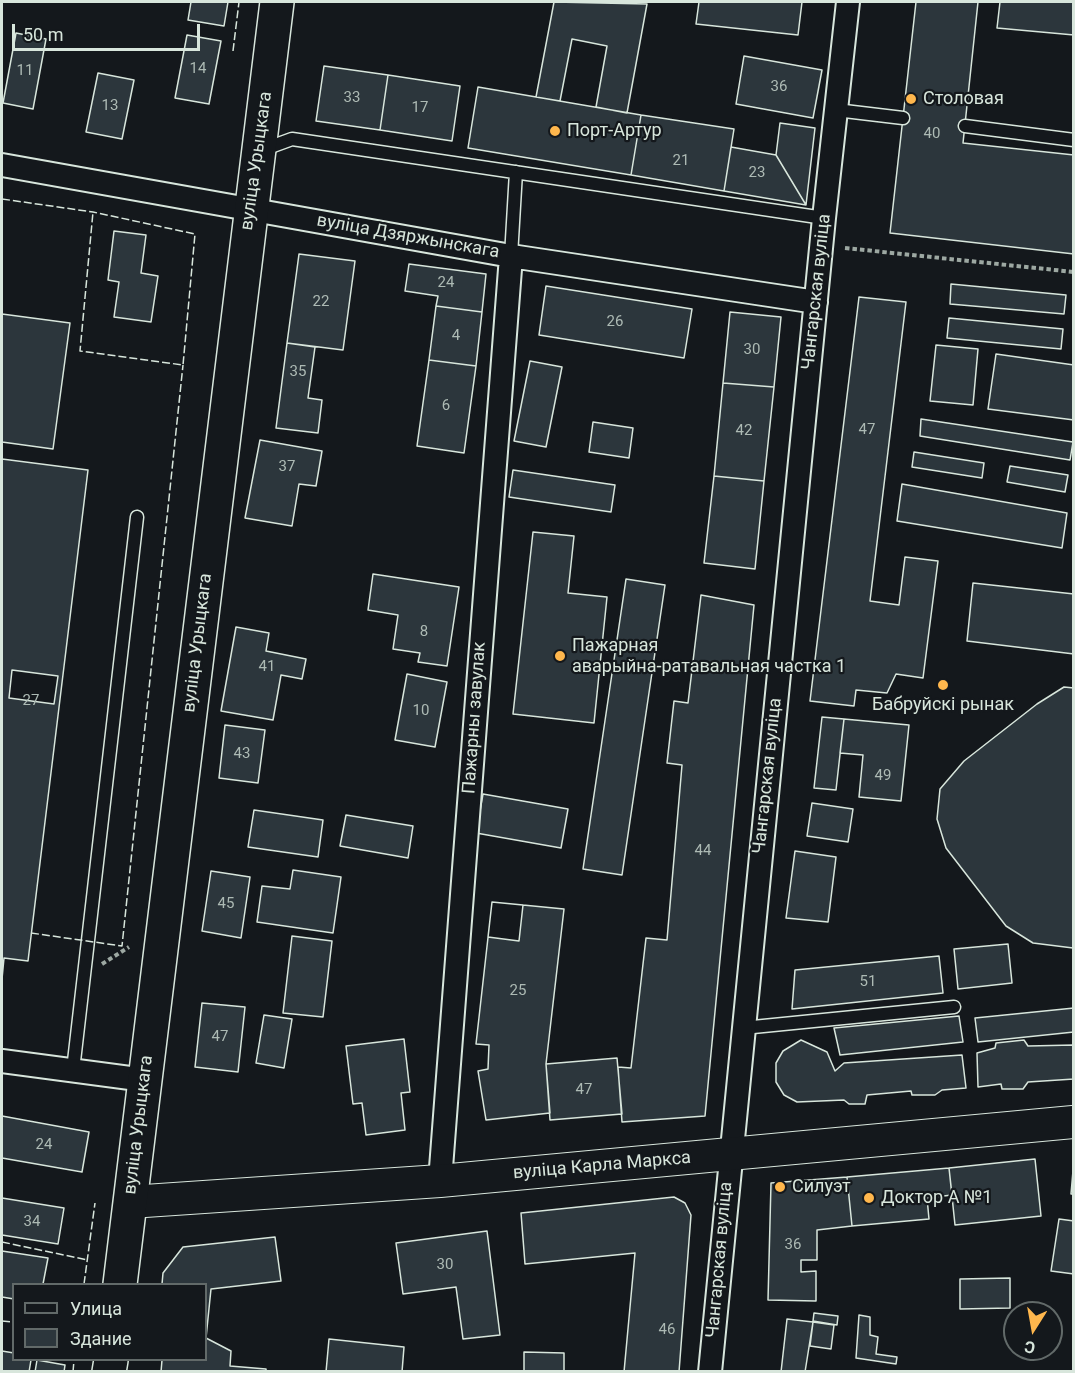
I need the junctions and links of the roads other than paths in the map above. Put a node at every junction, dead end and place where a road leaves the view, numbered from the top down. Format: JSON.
{"nodes":[{"id":1,"x":277,"y":2,"type":"edge"},
{"id":2,"x":848,"y":2,"type":"edge"},
{"id":3,"x":836,"y":110,"type":"junction"},
{"id":4,"x":903,"y":118,"type":"dead end"},
{"id":5,"x":964,"y":126,"type":"dead end"},
{"id":6,"x":1074,"y":140,"type":"edge"},
{"id":7,"x":258,"y":151,"type":"junction"},
{"id":8,"x":2,"y":165,"type":"edge"},
{"id":9,"x":516,"y":172,"type":"junction"},
{"id":10,"x":250,"y":208,"type":"junction"},
{"id":11,"x":824,"y":218,"type":"junction"},
{"id":12,"x":511,"y":256,"type":"junction"},
{"id":13,"x":816,"y":302,"type":"junction"},
{"id":14,"x":137,"y":517,"type":"dead end"},
{"id":15,"x":954,"y":1007,"type":"dead end"},
{"id":16,"x":743,"y":1028,"type":"junction"},
{"id":17,"x":2,"y":1061,"type":"edge"},
{"id":18,"x":72,"y":1070,"type":"junction"},
{"id":19,"x":145,"y":1080,"type":"junction"},
{"id":20,"x":1073,"y":1122,"type":"edge"},
{"id":21,"x":730,"y":1154,"type":"junction"},
{"id":22,"x":440,"y":1181,"type":"junction"},
{"id":23,"x":130,"y":1202,"type":"junction"},
{"id":24,"x":120,"y":1283,"type":"edge"},
{"id":25,"x":710,"y":1371,"type":"edge"}],
"edges":[{"from":1,"to":7,"type":"main road","name":"вуліца Урыцкага"},
{"from":2,"to":3,"type":"street","name":"Чангарская вуліца"},
{"from":3,"to":4,"type":"lane"},
{"from":3,"to":11,"type":"street","name":"Чангарская вуліца"},
{"from":5,"to":6,"type":"lane"},
{"from":7,"to":9,"type":"lane"},
{"from":7,"to":10,"type":"main road","name":"вуліца Урыцкага"},
{"from":8,"to":10,"type":"street","name":"вуліца Дзяржынскага"},
{"from":9,"to":11,"type":"lane"},
{"from":9,"to":12,"type":"lane"},
{"from":10,"to":12,"type":"street","name":"вуліца Дзяржынскага"},
{"from":10,"to":19,"type":"main road","name":"вуліца Урыцкага"},
{"from":11,"to":13,"type":"street","name":"Чангарская вуліца"},
{"from":12,"to":13,"type":"street","name":"вуліца Дзяржынскага"},
{"from":12,"to":22,"type":"street","name":"Пажарны завулак"},
{"from":13,"to":16,"type":"street","name":"Чангарская вуліца"},
{"from":14,"to":18,"type":"lane"},
{"from":15,"to":16,"type":"lane"},
{"from":16,"to":21,"type":"street","name":"Чангарская вуліца"},
{"from":17,"to":18,"type":"street"},
{"from":18,"to":19,"type":"street"},
{"from":19,"to":23,"type":"main road","name":"вуліца Урыцкага"},
{"from":20,"to":21,"type":"street","name":"вуліца Карла Маркса"},
{"from":21,"to":22,"type":"street","name":"вуліца Карла Маркса"},
{"from":21,"to":25,"type":"street","name":"Чангарская вуліца"},
{"from":22,"to":23,"type":"street","name":"вуліца Карла Маркса"},
{"from":23,"to":24,"type":"main road","name":"вуліца Урыцкага"}]}
